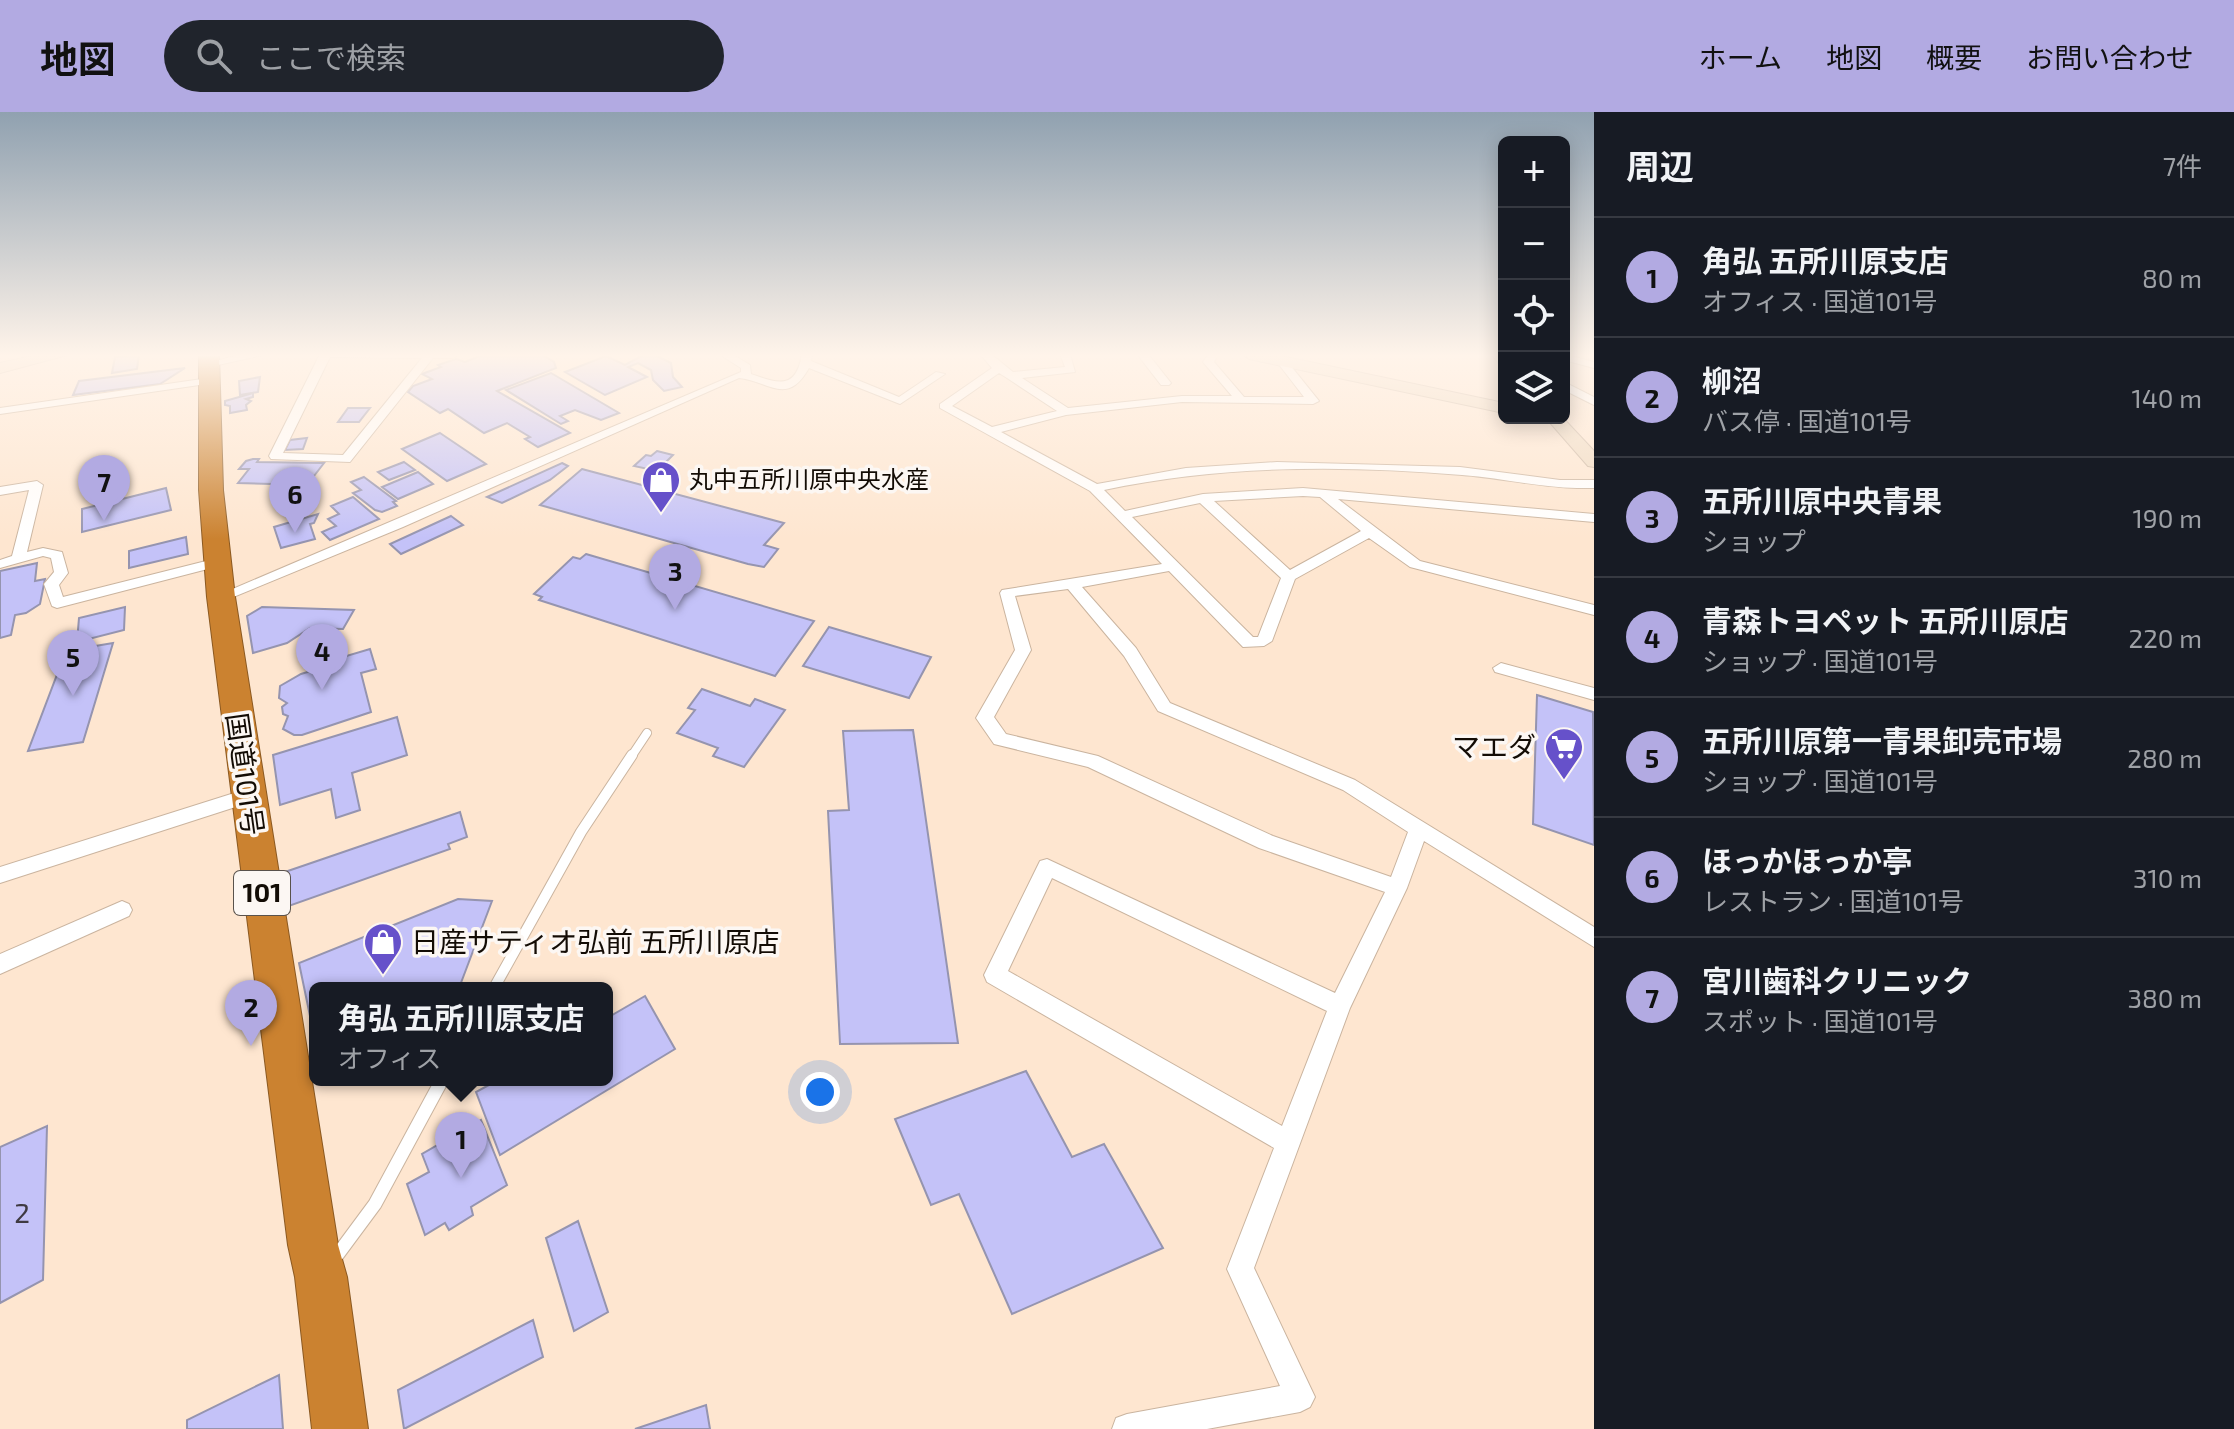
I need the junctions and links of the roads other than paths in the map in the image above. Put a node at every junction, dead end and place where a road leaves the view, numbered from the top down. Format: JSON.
{"nodes":[{"id":1,"x":210,"y":415,"type":"edge"},
{"id":2,"x":295,"y":415,"type":"edge"},
{"id":3,"x":381,"y":415,"type":"edge"},
{"id":4,"x":645,"y":415,"type":"edge"},
{"id":5,"x":962,"y":415,"type":"edge"},
{"id":6,"x":1053,"y":415,"type":"edge"},
{"id":7,"x":1557,"y":424,"type":"edge"},
{"id":8,"x":1570,"y":424,"type":"edge"},
{"id":9,"x":992,"y":431,"type":"junction"},
{"id":10,"x":1594,"y":431,"type":"edge"},
{"id":11,"x":1594,"y":462,"type":"edge"},
{"id":12,"x":1594,"y":484,"type":"edge"},
{"id":13,"x":1095,"y":488,"type":"junction"},
{"id":14,"x":0,"y":491,"type":"edge"},
{"id":15,"x":1323,"y":493,"type":"junction"},
{"id":16,"x":1203,"y":498,"type":"junction"},
{"id":17,"x":1123,"y":515,"type":"junction"},
{"id":18,"x":1594,"y":518,"type":"edge"},
{"id":19,"x":1370,"y":532,"type":"junction"},
{"id":20,"x":18,"y":559,"type":"junction"},
{"id":21,"x":0,"y":564,"type":"edge"},
{"id":22,"x":1173,"y":566,"type":"junction"},
{"id":23,"x":1289,"y":577,"type":"junction"},
{"id":24,"x":219,"y":580,"type":"junction"},
{"id":25,"x":1072,"y":584,"type":"junction"},
{"id":26,"x":1594,"y":610,"type":"edge"},
{"id":27,"x":1501,"y":668,"type":"dead end"},
{"id":28,"x":1594,"y":694,"type":"edge"},
{"id":29,"x":647,"y":733,"type":"dead end"},
{"id":30,"x":247,"y":796,"type":"junction"},
{"id":31,"x":1419,"y":828,"type":"junction"},
{"id":32,"x":0,"y":875,"type":"edge"},
{"id":33,"x":1397,"y":888,"type":"junction"},
{"id":34,"x":122,"y":910,"type":"dead end"},
{"id":35,"x":1594,"y":938,"type":"edge"},
{"id":36,"x":0,"y":964,"type":"edge"},
{"id":37,"x":497,"y":982,"type":"edge"},
{"id":38,"x":1340,"y":1006,"type":"junction"},
{"id":39,"x":439,"y":1086,"type":"edge"},
{"id":40,"x":1287,"y":1142,"type":"junction"},
{"id":41,"x":321,"y":1277,"type":"junction"},
{"id":42,"x":340,"y":1429,"type":"edge"},
{"id":43,"x":1127,"y":1429,"type":"edge"}],
"edges":[{"from":1,"to":24,"type":"highway","name":"国道101号","number":"101"},
{"from":2,"to":3,"type":"street"},
{"from":4,"to":24,"type":"street"},
{"from":5,"to":9,"type":"street"},
{"from":6,"to":9,"type":"street"},
{"from":7,"to":11,"type":"main road"},
{"from":8,"to":10,"type":"main road"},
{"from":9,"to":13,"type":"street"},
{"from":12,"to":13,"type":"street"},
{"from":13,"to":17,"type":"street"},
{"from":14,"to":20,"type":"street"},
{"from":15,"to":16,"type":"street"},
{"from":15,"to":18,"type":"street"},
{"from":15,"to":19,"type":"street"},
{"from":16,"to":17,"type":"street"},
{"from":16,"to":23,"type":"street"},
{"from":17,"to":22,"type":"street"},
{"from":19,"to":23,"type":"street"},
{"from":19,"to":26,"type":"street"},
{"from":20,"to":21,"type":"street"},
{"from":20,"to":24,"type":"street"},
{"from":22,"to":23,"type":"street"},
{"from":22,"to":25,"type":"street"},
{"from":24,"to":30,"type":"highway","name":"国道101号","number":"101"},
{"from":25,"to":31,"type":"street"},
{"from":25,"to":33,"type":"street"},
{"from":27,"to":28,"type":"street"},
{"from":29,"to":37,"type":"lane"},
{"from":30,"to":32,"type":"street"},
{"from":30,"to":41,"type":"highway","name":"国道101号","number":"101"},
{"from":31,"to":33,"type":"street"},
{"from":31,"to":35,"type":"street"},
{"from":33,"to":38,"type":"street"},
{"from":34,"to":36,"type":"street"},
{"from":38,"to":40,"type":"street"},
{"from":38,"to":40,"type":"street"},
{"from":39,"to":41,"type":"lane"},
{"from":40,"to":43,"type":"street"},
{"from":41,"to":42,"type":"highway","name":"国道101号","number":"101"}]}
